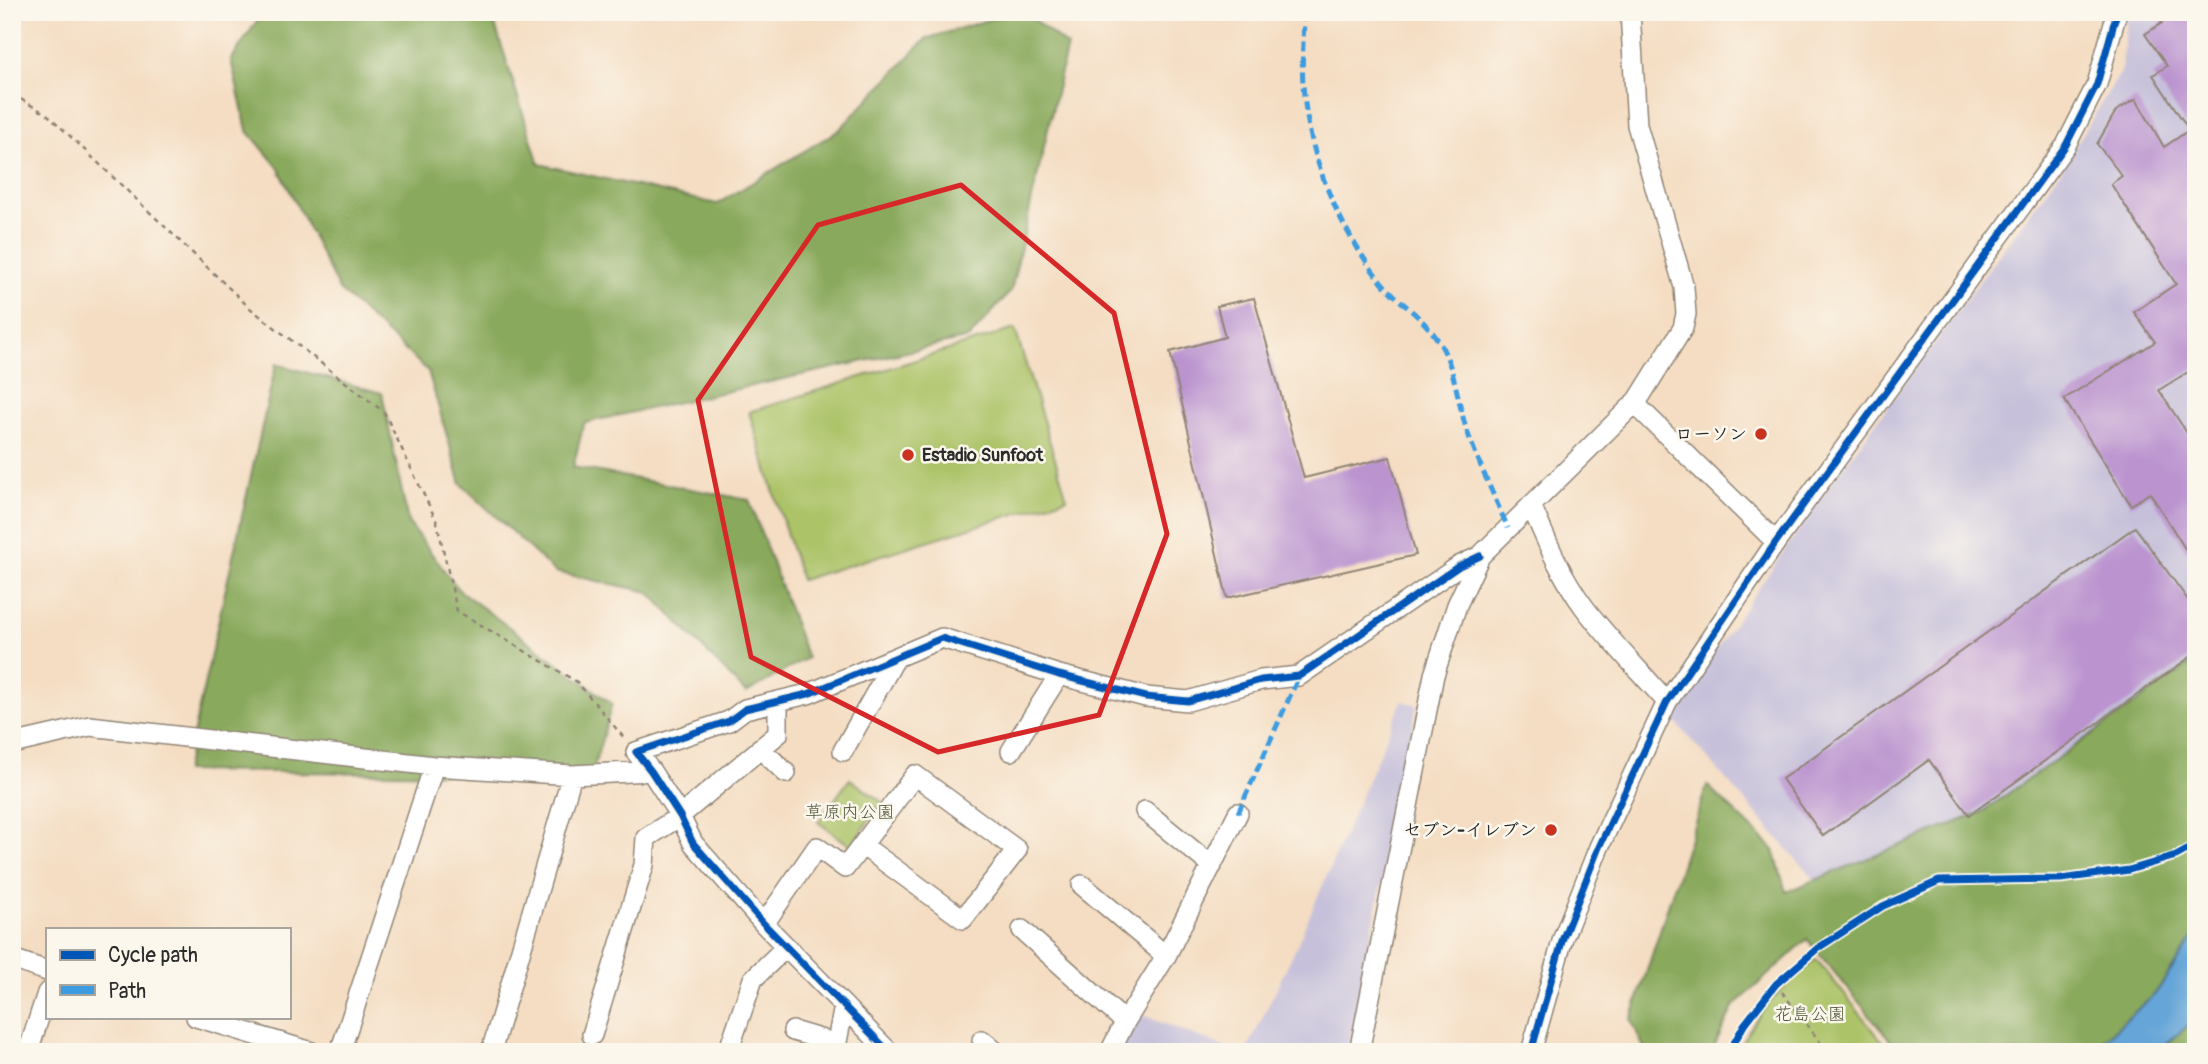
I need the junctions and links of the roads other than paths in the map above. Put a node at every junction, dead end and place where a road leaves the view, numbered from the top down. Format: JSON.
{"nodes":[{"id":1,"x":1630,"y":12,"type":"edge"},
{"id":2,"x":2117,"y":12,"type":"edge"},
{"id":3,"x":1634,"y":403,"type":"junction"},
{"id":4,"x":1531,"y":505,"type":"junction"},
{"id":5,"x":1776,"y":542,"type":"junction"},
{"id":6,"x":1480,"y":556,"type":"junction"},
{"id":7,"x":896,"y":657,"type":"junction"},
{"id":8,"x":1059,"y":675,"type":"junction"},
{"id":9,"x":778,"y":702,"type":"junction"},
{"id":10,"x":1667,"y":702,"type":"junction"},
{"id":11,"x":12,"y":744,"type":"edge"},
{"id":12,"x":760,"y":748,"type":"junction"},
{"id":13,"x":843,"y":751,"type":"dead end"},
{"id":14,"x":1011,"y":751,"type":"dead end"},
{"id":15,"x":434,"y":766,"type":"junction"},
{"id":16,"x":651,"y":771,"type":"junction"},
{"id":17,"x":786,"y":773,"type":"dead end"},
{"id":18,"x":572,"y":775,"type":"junction"},
{"id":19,"x":1145,"y":811,"type":"dead end"},
{"id":20,"x":1238,"y":814,"type":"dead end"},
{"id":21,"x":680,"y":816,"type":"junction"},
{"id":22,"x":862,"y":845,"type":"junction"},
{"id":23,"x":1212,"y":866,"type":"junction"},
{"id":24,"x":1083,"y":886,"type":"dead end"},
{"id":25,"x":764,"y":925,"type":"junction"},
{"id":26,"x":1022,"y":930,"type":"dead end"},
{"id":27,"x":786,"y":947,"type":"junction"},
{"id":28,"x":1166,"y":956,"type":"junction"},
{"id":29,"x":12,"y":959,"type":"edge"},
{"id":30,"x":46,"y":971,"type":"edge"},
{"id":31,"x":46,"y":996,"type":"edge"},
{"id":32,"x":844,"y":1006,"type":"junction"},
{"id":33,"x":199,"y":1018,"type":"edge"},
{"id":34,"x":1125,"y":1022,"type":"junction"},
{"id":35,"x":793,"y":1031,"type":"dead end"},
{"id":36,"x":593,"y":1035,"type":"dead end"},
{"id":37,"x":836,"y":1048,"type":"edge"},
{"id":38,"x":28,"y":1052,"type":"edge"},
{"id":39,"x":312,"y":1052,"type":"edge"},
{"id":40,"x":340,"y":1052,"type":"edge"},
{"id":41,"x":491,"y":1052,"type":"edge"},
{"id":42,"x":728,"y":1052,"type":"edge"},
{"id":43,"x":889,"y":1052,"type":"edge"},
{"id":44,"x":1110,"y":1052,"type":"edge"},
{"id":45,"x":1359,"y":1052,"type":"edge"},
{"id":46,"x":1531,"y":1052,"type":"edge"}],
"edges":[{"from":1,"to":3,"type":"street"},
{"from":2,"to":5,"type":"street"},
{"from":3,"to":4,"type":"street"},
{"from":3,"to":5,"type":"street"},
{"from":4,"to":6,"type":"street"},
{"from":4,"to":10,"type":"street"},
{"from":5,"to":10,"type":"street"},
{"from":6,"to":8,"type":"street"},
{"from":6,"to":45,"type":"street"},
{"from":7,"to":8,"type":"street"},
{"from":7,"to":9,"type":"street"},
{"from":7,"to":13,"type":"street"},
{"from":8,"to":14,"type":"street"},
{"from":9,"to":12,"type":"street"},
{"from":9,"to":16,"type":"street"},
{"from":10,"to":46,"type":"street"},
{"from":11,"to":15,"type":"street"},
{"from":12,"to":17,"type":"street"},
{"from":12,"to":21,"type":"street"},
{"from":15,"to":18,"type":"street"},
{"from":15,"to":40,"type":"street"},
{"from":16,"to":18,"type":"street"},
{"from":16,"to":21,"type":"street"},
{"from":18,"to":41,"type":"street"},
{"from":19,"to":23,"type":"street"},
{"from":20,"to":23,"type":"street"},
{"from":21,"to":25,"type":"street"},
{"from":21,"to":36,"type":"street"},
{"from":22,"to":22,"type":"street"},
{"from":22,"to":25,"type":"street"},
{"from":23,"to":28,"type":"street"},
{"from":24,"to":28,"type":"street"},
{"from":25,"to":27,"type":"street"},
{"from":26,"to":34,"type":"street"},
{"from":27,"to":32,"type":"street"},
{"from":27,"to":42,"type":"street"},
{"from":28,"to":34,"type":"street"},
{"from":29,"to":30,"type":"street"},
{"from":31,"to":38,"type":"street"},
{"from":32,"to":37,"type":"street"},
{"from":32,"to":43,"type":"street"},
{"from":33,"to":39,"type":"street"},
{"from":34,"to":44,"type":"street"},
{"from":35,"to":37,"type":"street"}]}
